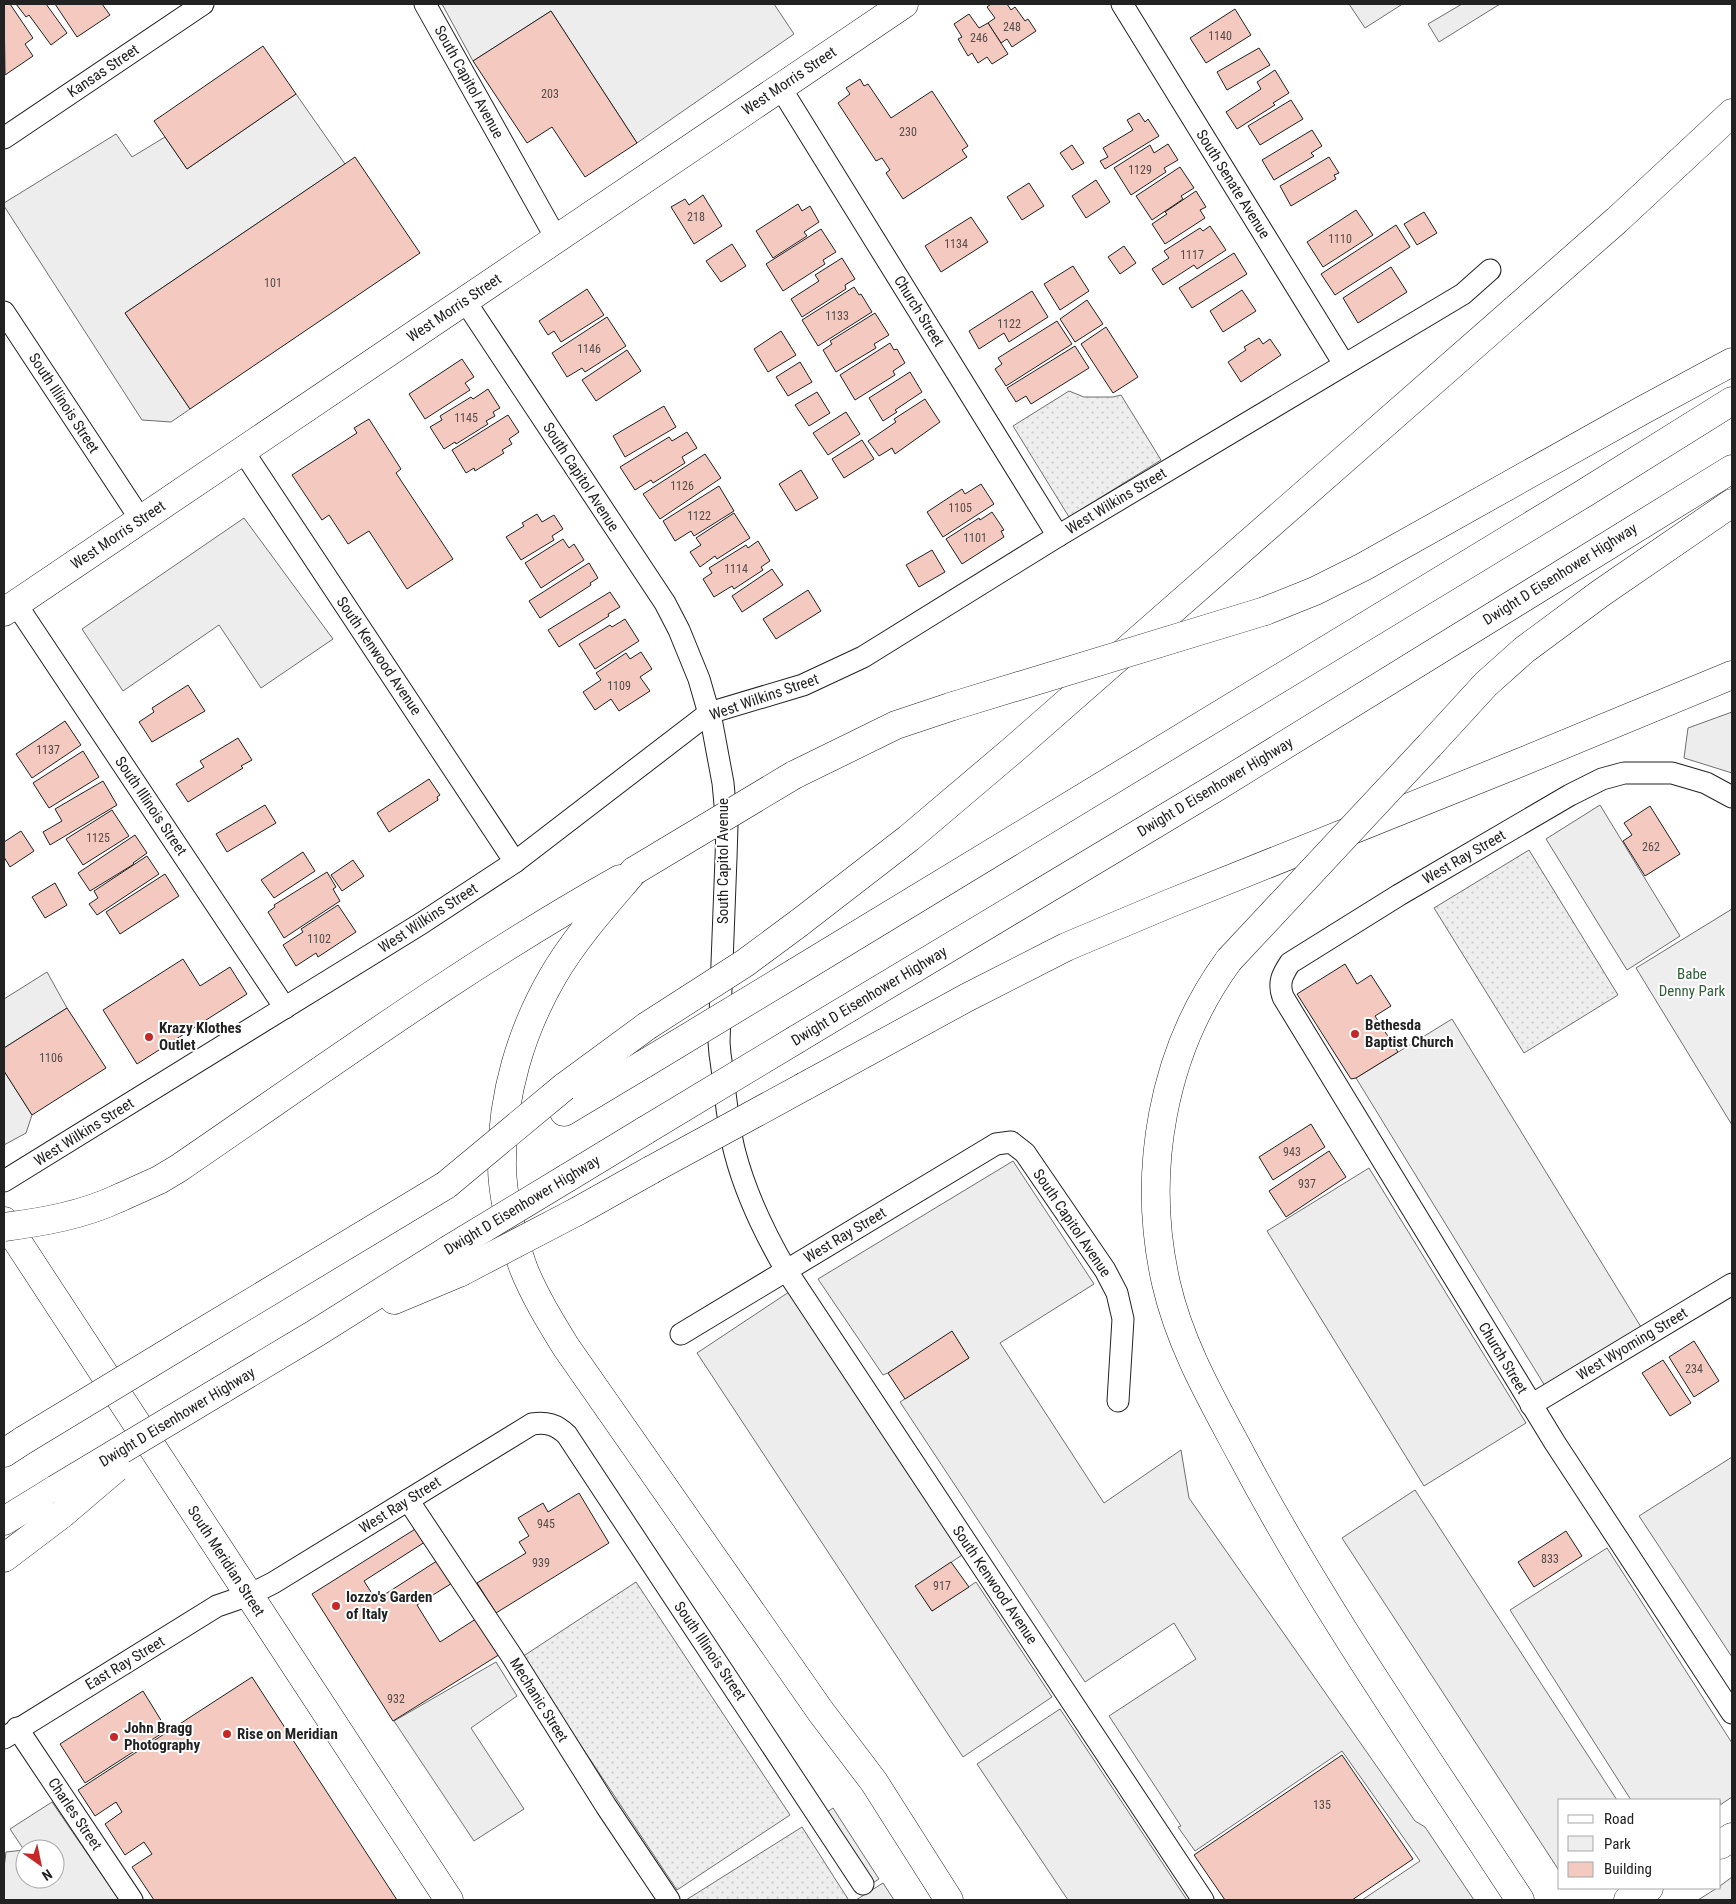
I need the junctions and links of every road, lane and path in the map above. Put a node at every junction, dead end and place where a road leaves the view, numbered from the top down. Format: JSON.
{"nodes":[{"id":1,"x":203,"y":4,"type":"edge"},
{"id":2,"x":425,"y":4,"type":"edge"},
{"id":3,"x":904,"y":4,"type":"edge"},
{"id":4,"x":1122,"y":4,"type":"edge"},
{"id":5,"x":780,"y":86,"type":"junction"},
{"id":6,"x":1732,"y":112,"type":"edge"},
{"id":7,"x":1732,"y":130,"type":"edge"},
{"id":8,"x":4,"y":138,"type":"edge"},
{"id":9,"x":1660,"y":181,"type":"junction"},
{"id":10,"x":556,"y":238,"type":"junction"},
{"id":11,"x":1490,"y":270,"type":"dead end"},
{"id":12,"x":465,"y":300,"type":"junction"},
{"id":13,"x":4,"y":312,"type":"edge"},
{"id":14,"x":1732,"y":362,"type":"edge"},
{"id":15,"x":1344,"y":364,"type":"junction"},
{"id":16,"x":1732,"y":401,"type":"edge"},
{"id":17,"x":243,"y":451,"type":"junction"},
{"id":18,"x":1732,"y":469,"type":"edge"},
{"id":19,"x":1732,"y":503,"type":"edge"},
{"id":20,"x":141,"y":520,"type":"junction"},
{"id":21,"x":1058,"y":536,"type":"junction"},
{"id":22,"x":10,"y":608,"type":"edge"},
{"id":23,"x":1732,"y":675,"type":"edge"},
{"id":24,"x":709,"y":713,"type":"junction"},
{"id":25,"x":1732,"y":797,"type":"edge"},
{"id":26,"x":515,"y":862,"type":"junction"},
{"id":27,"x":634,"y":871,"type":"junction"},
{"id":28,"x":1282,"y":997,"type":"joint"},
{"id":29,"x":285,"y":1008,"type":"junction"},
{"id":30,"x":564,"y":1099,"type":"junction"},
{"id":31,"x":1011,"y":1142,"type":"joint"},
{"id":32,"x":4,"y":1181,"type":"edge"},
{"id":33,"x":4,"y":1220,"type":"edge"},
{"id":34,"x":4,"y":1226,"type":"edge"},
{"id":35,"x":455,"y":1261,"type":"junction"},
{"id":36,"x":786,"y":1270,"type":"junction"},
{"id":37,"x":1731,"y":1287,"type":"edge"},
{"id":38,"x":681,"y":1334,"type":"dead end"},
{"id":39,"x":1118,"y":1401,"type":"dead end"},
{"id":40,"x":1531,"y":1405,"type":"junction"},
{"id":41,"x":551,"y":1424,"type":"joint"},
{"id":42,"x":14,"y":1447,"type":"edge"},
{"id":43,"x":408,"y":1500,"type":"junction"},
{"id":44,"x":59,"y":1502,"type":"junction"},
{"id":45,"x":4,"y":1521,"type":"edge"},
{"id":46,"x":4,"y":1558,"type":"edge"},
{"id":47,"x":249,"y":1595,"type":"junction"},
{"id":48,"x":1732,"y":1714,"type":"edge"},
{"id":49,"x":11,"y":1733,"type":"edge"},
{"id":50,"x":1732,"y":1837,"type":"edge"},
{"id":51,"x":1721,"y":1844,"type":"edge"},
{"id":52,"x":863,"y":1884,"type":"dead end"},
{"id":53,"x":1647,"y":1889,"type":"edge"},
{"id":54,"x":132,"y":1900,"type":"edge"},
{"id":55,"x":449,"y":1900,"type":"edge"},
{"id":56,"x":669,"y":1900,"type":"edge"},
{"id":57,"x":949,"y":1900,"type":"edge"},
{"id":58,"x":1203,"y":1900,"type":"edge"},
{"id":59,"x":1520,"y":1900,"type":"edge"},
{"id":60,"x":1628,"y":1900,"type":"edge"}],
"edges":[{"from":1,"to":8,"type":"street","name":"Kansas Street"},
{"from":2,"to":10,"type":"street","name":"South Capitol Avenue"},
{"from":3,"to":5,"type":"main road","name":"West Morris Street"},
{"from":4,"to":15,"type":"street","name":"South Senate Avenue"},
{"from":5,"to":10,"type":"main road","name":"West Morris Street"},
{"from":5,"to":21,"type":"street","name":"Church Street"},
{"from":6,"to":9,"type":"main road"},
{"from":7,"to":9,"type":"main road"},
{"from":9,"to":30,"type":"main road","bridge":true},
{"from":10,"to":12,"type":"main road","name":"West Morris Street"},
{"from":11,"to":15,"type":"street","name":"West Wilkins Street"},
{"from":12,"to":17,"type":"main road","name":"West Morris Street"},
{"from":12,"to":24,"type":"street","name":"South Capitol Avenue"},
{"from":13,"to":20,"type":"street","name":"South Illinois Street"},
{"from":14,"to":27,"type":"main road","bridge":true},
{"from":15,"to":21,"type":"street","name":"West Wilkins Street"},
{"from":16,"to":30,"type":"main road","bridge":true},
{"from":17,"to":20,"type":"main road","name":"West Morris Street"},
{"from":17,"to":26,"type":"street","name":"South Kenwood Avenue"},
{"from":18,"to":35,"type":"main road","name":"Dwight D Eisenhower Highway","bridge":true},
{"from":19,"to":59,"type":"main road","bridge":true},
{"from":20,"to":22,"type":"main road","name":"West Morris Street"},
{"from":21,"to":24,"type":"street","name":"West Wilkins Street"},
{"from":22,"to":29,"type":"street","name":"South Illinois Street"},
{"from":23,"to":35,"type":"main road","bridge":true},
{"from":24,"to":26,"type":"street","name":"West Wilkins Street"},
{"from":24,"to":36,"type":"street","name":"South Capitol Avenue"},
{"from":25,"to":28,"type":"street","name":"West Ray Street"},
{"from":26,"to":29,"type":"street","name":"West Wilkins Street"},
{"from":27,"to":34,"type":"main road","bridge":true},
{"from":27,"to":57,"type":"main road"},
{"from":28,"to":40,"type":"street","name":"Church Street"},
{"from":29,"to":32,"type":"street","name":"West Wilkins Street"},
{"from":30,"to":42,"type":"main road","bridge":true},
{"from":31,"to":36,"type":"street","name":"West Ray Street"},
{"from":31,"to":39,"type":"street","name":"South Capitol Avenue"},
{"from":33,"to":47,"type":"main road","name":"South Meridian Street"},
{"from":35,"to":44,"type":"main road","name":"Dwight D Eisenhower Highway","bridge":true},
{"from":36,"to":38,"type":"street","name":"West Ray Street"},
{"from":36,"to":58,"type":"street","name":"South Kenwood Avenue"},
{"from":37,"to":40,"type":"street","name":"West Wyoming Street"},
{"from":40,"to":48,"type":"street","name":"Church Street"},
{"from":41,"to":43,"type":"street","name":"West Ray Street"},
{"from":41,"to":52,"type":"street","name":"South Illinois Street"},
{"from":43,"to":47,"type":"street","name":"West Ray Street"},
{"from":43,"to":56,"type":"street","name":"Mechanic Street"},
{"from":44,"to":45,"type":"main road"},
{"from":44,"to":46,"type":"main road"},
{"from":47,"to":49,"type":"street","name":"East Ray Street"},
{"from":47,"to":55,"type":"main road","name":"South Meridian Street"},
{"from":49,"to":54,"type":"street","name":"Charles Street"},
{"from":50,"to":51,"type":"main road"},
{"from":53,"to":60,"type":"main road"}]}
